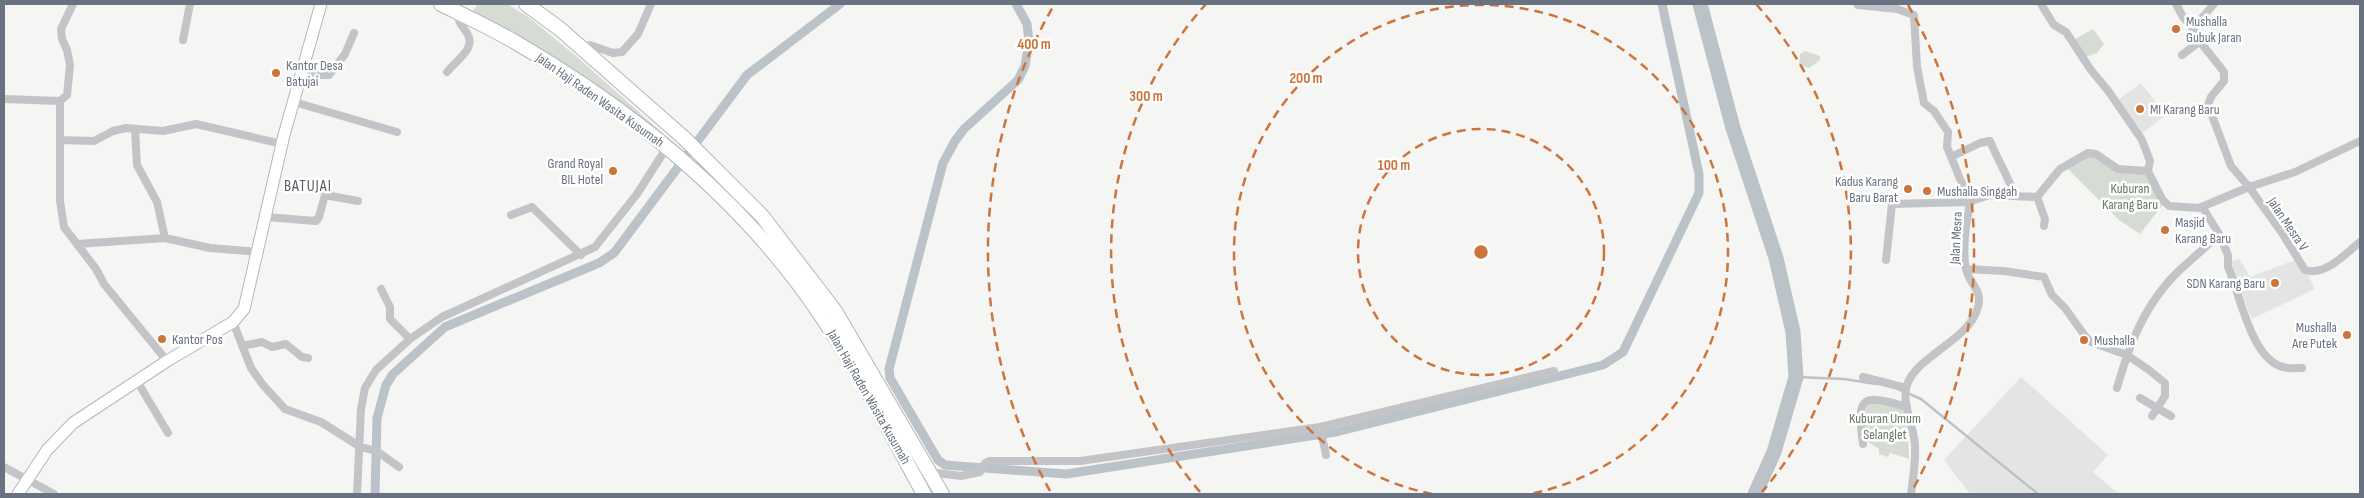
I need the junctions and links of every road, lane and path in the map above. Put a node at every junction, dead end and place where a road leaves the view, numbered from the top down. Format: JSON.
{"nodes":[{"id":1,"x":73,"y":4,"type":"edge"},
{"id":2,"x":190,"y":4,"type":"edge"},
{"id":3,"x":321,"y":4,"type":"edge"},
{"id":4,"x":470,"y":4,"type":"edge"},
{"id":5,"x":526,"y":4,"type":"edge"},
{"id":6,"x":652,"y":4,"type":"edge"},
{"id":7,"x":2041,"y":4,"type":"edge"},
{"id":8,"x":2176,"y":4,"type":"edge"},
{"id":9,"x":2214,"y":4,"type":"edge"},
{"id":10,"x":1858,"y":5,"type":"edge"},
{"id":11,"x":450,"y":9,"type":"edge"},
{"id":12,"x":2194,"y":30,"type":"junction"},
{"id":13,"x":354,"y":33,"type":"dead end"},
{"id":14,"x":183,"y":40,"type":"dead end"},
{"id":15,"x":2199,"y":42,"type":"junction"},
{"id":16,"x":582,"y":50,"type":"junction"},
{"id":17,"x":2182,"y":55,"type":"dead end"},
{"id":18,"x":303,"y":70,"type":"junction"},
{"id":19,"x":447,"y":72,"type":"dead end"},
{"id":20,"x":4,"y":100,"type":"edge"},
{"id":21,"x":60,"y":101,"type":"junction"},
{"id":22,"x":294,"y":102,"type":"junction"},
{"id":23,"x":135,"y":128,"type":"junction"},
{"id":24,"x":397,"y":132,"type":"dead end"},
{"id":25,"x":60,"y":140,"type":"junction"},
{"id":26,"x":2360,"y":141,"type":"edge"},
{"id":27,"x":282,"y":144,"type":"junction"},
{"id":28,"x":669,"y":149,"type":"junction"},
{"id":29,"x":1951,"y":157,"type":"junction"},
{"id":30,"x":2148,"y":171,"type":"junction"},
{"id":31,"x":2249,"y":187,"type":"junction"},
{"id":32,"x":2015,"y":196,"type":"junction"},
{"id":33,"x":2037,"y":197,"type":"junction"},
{"id":34,"x":358,"y":200,"type":"dead end"},
{"id":35,"x":1971,"y":201,"type":"junction"},
{"id":36,"x":2203,"y":208,"type":"junction"},
{"id":37,"x":511,"y":215,"type":"dead end"},
{"id":38,"x":266,"y":217,"type":"junction"},
{"id":39,"x":2044,"y":226,"type":"dead end"},
{"id":40,"x":2219,"y":234,"type":"junction"},
{"id":41,"x":165,"y":238,"type":"junction"},
{"id":42,"x":2360,"y":242,"type":"edge"},
{"id":43,"x":77,"y":244,"type":"junction"},
{"id":44,"x":258,"y":252,"type":"junction"},
{"id":45,"x":581,"y":255,"type":"junction"},
{"id":46,"x":1886,"y":260,"type":"dead end"},
{"id":47,"x":1966,"y":269,"type":"junction"},
{"id":48,"x":381,"y":289,"type":"dead end"},
{"id":49,"x":829,"y":315,"type":"junction"},
{"id":50,"x":233,"y":322,"type":"junction"},
{"id":51,"x":410,"y":339,"type":"junction"},
{"id":52,"x":242,"y":346,"type":"junction"},
{"id":53,"x":2127,"y":355,"type":"junction"},
{"id":54,"x":308,"y":358,"type":"dead end"},
{"id":55,"x":166,"y":360,"type":"junction"},
{"id":56,"x":2302,"y":368,"type":"dead end"},
{"id":57,"x":1554,"y":371,"type":"dead end"},
{"id":58,"x":1863,"y":377,"type":"dead end"},
{"id":59,"x":137,"y":381,"type":"junction"},
{"id":60,"x":2117,"y":388,"type":"dead end"},
{"id":61,"x":1906,"y":390,"type":"junction"},
{"id":62,"x":2140,"y":398,"type":"dead end"},
{"id":63,"x":1907,"y":405,"type":"junction"},
{"id":64,"x":2158,"y":408,"type":"junction"},
{"id":65,"x":2152,"y":416,"type":"dead end"},
{"id":66,"x":2171,"y":416,"type":"dead end"},
{"id":67,"x":1321,"y":428,"type":"junction"},
{"id":68,"x":168,"y":433,"type":"dead end"},
{"id":69,"x":1863,"y":444,"type":"dead end"},
{"id":70,"x":361,"y":447,"type":"junction"},
{"id":71,"x":1326,"y":455,"type":"dead end"},
{"id":72,"x":4,"y":466,"type":"edge"},
{"id":73,"x":399,"y":467,"type":"dead end"},
{"id":74,"x":929,"y":472,"type":"junction"},
{"id":75,"x":28,"y":479,"type":"junction"},
{"id":76,"x":18,"y":494,"type":"edge"},
{"id":77,"x":54,"y":494,"type":"edge"},
{"id":78,"x":357,"y":494,"type":"edge"},
{"id":79,"x":924,"y":494,"type":"edge"},
{"id":80,"x":942,"y":494,"type":"edge"},
{"id":81,"x":1911,"y":494,"type":"edge"}],
"edges":[{"from":1,"to":21,"type":"street"},
{"from":2,"to":14,"type":"street"},
{"from":3,"to":18,"type":"main road"},
{"from":4,"to":11,"type":"highway"},
{"from":5,"to":16,"type":"highway","name":"Jalan Haji Raden Wasita Kusumah"},
{"from":6,"to":16,"type":"street"},
{"from":7,"to":30,"type":"street"},
{"from":8,"to":12,"type":"street"},
{"from":9,"to":12,"type":"street"},
{"from":10,"to":29,"type":"street"},
{"from":11,"to":19,"type":"street"},
{"from":11,"to":28,"type":"highway","name":"Jalan Haji Raden Wasita Kusumah"},
{"from":12,"to":15,"type":"street"},
{"from":13,"to":18,"type":"street"},
{"from":15,"to":17,"type":"street"},
{"from":15,"to":31,"type":"street"},
{"from":16,"to":49,"type":"highway","name":"Jalan Haji Raden Wasita Kusumah"},
{"from":18,"to":22,"type":"main road"},
{"from":20,"to":21,"type":"street"},
{"from":21,"to":25,"type":"street"},
{"from":22,"to":24,"type":"street"},
{"from":22,"to":27,"type":"main road"},
{"from":23,"to":25,"type":"street"},
{"from":23,"to":27,"type":"street"},
{"from":23,"to":41,"type":"street"},
{"from":25,"to":43,"type":"street"},
{"from":26,"to":31,"type":"street"},
{"from":27,"to":38,"type":"main road"},
{"from":28,"to":45,"type":"street"},
{"from":28,"to":49,"type":"highway","name":"Jalan Haji Raden Wasita Kusumah"},
{"from":29,"to":32,"type":"street"},
{"from":29,"to":35,"type":"street"},
{"from":30,"to":33,"type":"street"},
{"from":30,"to":36,"type":"street"},
{"from":31,"to":36,"type":"street"},
{"from":31,"to":42,"type":"street","name":"Jalan Mesra V"},
{"from":32,"to":33,"type":"street","name":"Jalan Mesra"},
{"from":32,"to":35,"type":"street","name":"Jalan Mesra"},
{"from":33,"to":39,"type":"street"},
{"from":34,"to":38,"type":"street"},
{"from":35,"to":46,"type":"street"},
{"from":35,"to":47,"type":"street","name":"Jalan Mesra"},
{"from":36,"to":40,"type":"street"},
{"from":37,"to":45,"type":"street"},
{"from":38,"to":44,"type":"main road"},
{"from":40,"to":53,"type":"street"},
{"from":40,"to":56,"type":"street"},
{"from":41,"to":43,"type":"street"},
{"from":41,"to":44,"type":"street"},
{"from":43,"to":55,"type":"street"},
{"from":44,"to":50,"type":"main road"},
{"from":45,"to":51,"type":"street"},
{"from":47,"to":53,"type":"street"},
{"from":47,"to":61,"type":"street","name":"Jalan Mesra"},
{"from":48,"to":51,"type":"street"},
{"from":49,"to":74,"type":"highway","name":"Jalan Haji Raden Wasita Kusumah"},
{"from":49,"to":79,"type":"highway","name":"Jalan Haji Raden Wasita Kusumah"},
{"from":50,"to":52,"type":"street"},
{"from":50,"to":55,"type":"main road"},
{"from":51,"to":70,"type":"street"},
{"from":52,"to":54,"type":"street"},
{"from":52,"to":70,"type":"street"},
{"from":53,"to":60,"type":"street"},
{"from":53,"to":64,"type":"street"},
{"from":55,"to":59,"type":"main road"},
{"from":57,"to":67,"type":"street"},
{"from":58,"to":61,"type":"street"},
{"from":59,"to":68,"type":"street"},
{"from":59,"to":75,"type":"main road"},
{"from":61,"to":63,"type":"street"},
{"from":62,"to":64,"type":"street"},
{"from":63,"to":69,"type":"street"},
{"from":63,"to":81,"type":"street"},
{"from":64,"to":65,"type":"street"},
{"from":64,"to":66,"type":"street"},
{"from":67,"to":71,"type":"street"},
{"from":67,"to":74,"type":"street"},
{"from":70,"to":73,"type":"street"},
{"from":70,"to":78,"type":"street"},
{"from":72,"to":75,"type":"street"},
{"from":74,"to":80,"type":"highway","name":"Jalan Haji Raden Wasita Kusumah"},
{"from":75,"to":76,"type":"main road"},
{"from":75,"to":77,"type":"street"}]}
